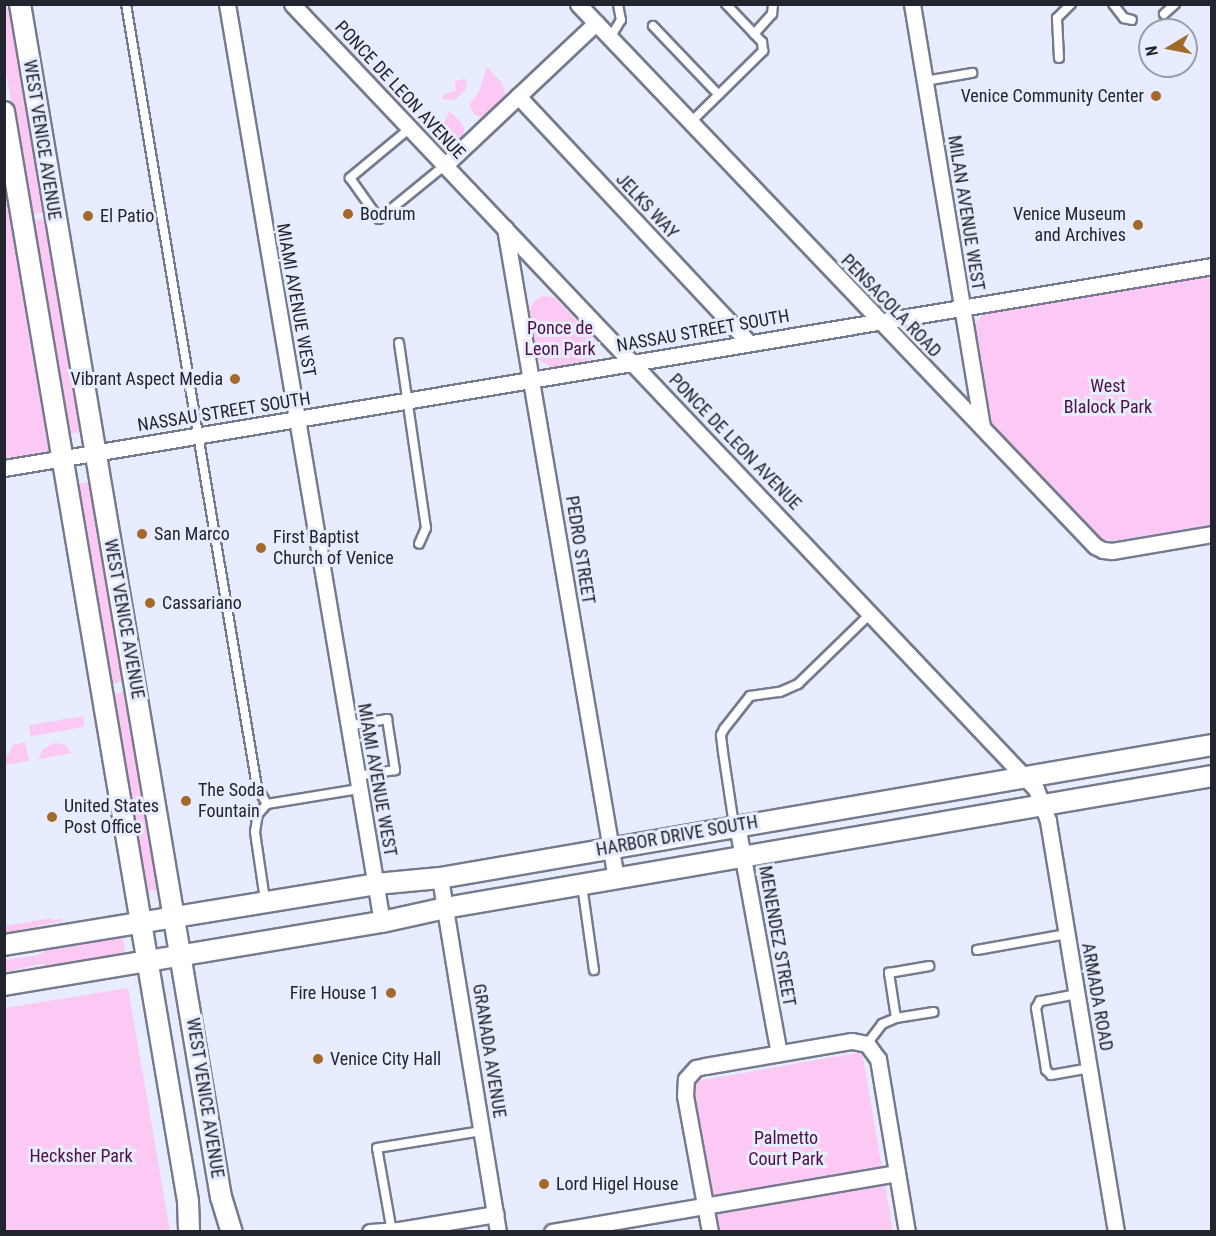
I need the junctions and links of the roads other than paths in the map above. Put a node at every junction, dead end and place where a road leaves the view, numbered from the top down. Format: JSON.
{"nodes":[{"id":1,"x":20,"y":4,"type":"edge"},
{"id":2,"x":126,"y":4,"type":"edge"},
{"id":3,"x":227,"y":4,"type":"edge"},
{"id":4,"x":292,"y":4,"type":"edge"},
{"id":5,"x":578,"y":4,"type":"edge"},
{"id":6,"x":618,"y":4,"type":"edge"},
{"id":7,"x":726,"y":4,"type":"edge"},
{"id":8,"x":773,"y":4,"type":"edge"},
{"id":9,"x":912,"y":4,"type":"edge"},
{"id":10,"x":1113,"y":4,"type":"edge"},
{"id":11,"x":1174,"y":4,"type":"edge"},
{"id":12,"x":1067,"y":6,"type":"edge"},
{"id":13,"x":1164,"y":14,"type":"dead end"},
{"id":14,"x":1132,"y":20,"type":"dead end"},
{"id":15,"x":596,"y":23,"type":"junction"},
{"id":16,"x":653,"y":26,"type":"dead end"},
{"id":17,"x":754,"y":34,"type":"junction"},
{"id":18,"x":610,"y":38,"type":"junction"},
{"id":19,"x":1059,"y":58,"type":"dead end"},
{"id":20,"x":972,"y":73,"type":"dead end"},
{"id":21,"x":925,"y":81,"type":"junction"},
{"id":22,"x":719,"y":95,"type":"junction"},
{"id":23,"x":518,"y":96,"type":"junction"},
{"id":24,"x":4,"y":112,"type":"edge"},
{"id":25,"x":690,"y":123,"type":"junction"},
{"id":26,"x":409,"y":129,"type":"junction"},
{"id":27,"x":444,"y":166,"type":"junction"},
{"id":28,"x":504,"y":228,"type":"junction"},
{"id":29,"x":1212,"y":267,"type":"edge"},
{"id":30,"x":961,"y":309,"type":"junction"},
{"id":31,"x":878,"y":321,"type":"junction"},
{"id":32,"x":399,"y":343,"type":"dead end"},
{"id":33,"x":748,"y":343,"type":"junction"},
{"id":34,"x":633,"y":363,"type":"junction"},
{"id":35,"x":532,"y":381,"type":"junction"},
{"id":36,"x":408,"y":402,"type":"junction"},
{"id":37,"x":297,"y":420,"type":"junction"},
{"id":38,"x":982,"y":427,"type":"junction"},
{"id":39,"x":200,"y":437,"type":"junction"},
{"id":40,"x":94,"y":452,"type":"junction"},
{"id":41,"x":64,"y":457,"type":"junction"},
{"id":42,"x":4,"y":468,"type":"edge"},
{"id":43,"x":1212,"y":534,"type":"edge"},
{"id":44,"x":418,"y":544,"type":"dead end"},
{"id":45,"x":871,"y":613,"type":"junction"},
{"id":46,"x":348,"y":726,"type":"junction"},
{"id":47,"x":1212,"y":745,"type":"edge"},
{"id":48,"x":1025,"y":776,"type":"junction"},
{"id":49,"x":1212,"y":776,"type":"edge"},
{"id":50,"x":357,"y":783,"type":"junction"},
{"id":51,"x":267,"y":804,"type":"junction"},
{"id":52,"x":1044,"y":805,"type":"junction"},
{"id":53,"x":736,"y":825,"type":"junction"},
{"id":54,"x":610,"y":849,"type":"junction"},
{"id":55,"x":743,"y":857,"type":"junction"},
{"id":56,"x":440,"y":878,"type":"junction"},
{"id":57,"x":616,"y":879,"type":"junction"},
{"id":58,"x":376,"y":884,"type":"junction"},
{"id":59,"x":582,"y":885,"type":"junction"},
{"id":60,"x":265,"y":902,"type":"junction"},
{"id":61,"x":445,"y":908,"type":"junction"},
{"id":62,"x":174,"y":917,"type":"junction"},
{"id":63,"x":382,"y":922,"type":"junction"},
{"id":64,"x":141,"y":923,"type":"junction"},
{"id":65,"x":1067,"y":934,"type":"junction"},
{"id":66,"x":4,"y":945,"type":"edge"},
{"id":67,"x":977,"y":950,"type":"dead end"},
{"id":68,"x":181,"y":956,"type":"junction"},
{"id":69,"x":148,"y":960,"type":"junction"},
{"id":70,"x":929,"y":966,"type":"dead end"},
{"id":71,"x":594,"y":970,"type":"dead end"},
{"id":72,"x":4,"y":985,"type":"edge"},
{"id":73,"x":1077,"y":994,"type":"junction"},
{"id":74,"x":934,"y":1012,"type":"dead end"},
{"id":75,"x":896,"y":1018,"type":"junction"},
{"id":76,"x":867,"y":1044,"type":"junction"},
{"id":77,"x":779,"y":1053,"type":"junction"},
{"id":78,"x":1090,"y":1068,"type":"junction"},
{"id":79,"x":482,"y":1131,"type":"junction"},
{"id":80,"x":897,"y":1173,"type":"junction"},
{"id":81,"x":706,"y":1206,"type":"junction"},
{"id":82,"x":496,"y":1214,"type":"junction"},
{"id":83,"x":392,"y":1231,"type":"edge"},
{"id":84,"x":189,"y":1232,"type":"edge"},
{"id":85,"x":232,"y":1232,"type":"edge"},
{"id":86,"x":370,"y":1232,"type":"edge"},
{"id":87,"x":498,"y":1232,"type":"edge"},
{"id":88,"x":552,"y":1232,"type":"edge"},
{"id":89,"x":710,"y":1232,"type":"edge"},
{"id":90,"x":907,"y":1232,"type":"edge"},
{"id":91,"x":1116,"y":1232,"type":"edge"}],
"edges":[{"from":1,"to":40,"type":"street","name":"WEST VENICE AVENUE"},
{"from":2,"to":39,"type":"lane"},
{"from":3,"to":37,"type":"street","name":"MIAMI AVENUE WEST"},
{"from":4,"to":26,"type":"street","name":"PONCE DE LEON AVENUE"},
{"from":5,"to":15,"type":"street","name":"PENSACOLA ROAD"},
{"from":6,"to":18,"type":"lane"},
{"from":7,"to":17,"type":"lane"},
{"from":8,"to":17,"type":"lane"},
{"from":9,"to":21,"type":"street","name":"MILAN AVENUE WEST"},
{"from":10,"to":14,"type":"lane"},
{"from":11,"to":13,"type":"lane"},
{"from":12,"to":19,"type":"lane"},
{"from":15,"to":18,"type":"street","name":"PENSACOLA ROAD"},
{"from":15,"to":23,"type":"street"},
{"from":16,"to":22,"type":"lane"},
{"from":17,"to":22,"type":"lane"},
{"from":18,"to":25,"type":"street","name":"PENSACOLA ROAD"},
{"from":20,"to":21,"type":"lane"},
{"from":21,"to":30,"type":"street","name":"MILAN AVENUE WEST"},
{"from":22,"to":25,"type":"lane"},
{"from":23,"to":27,"type":"street"},
{"from":23,"to":33,"type":"street","name":"JELKS WAY"},
{"from":24,"to":41,"type":"street","name":"WEST VENICE AVENUE"},
{"from":25,"to":31,"type":"street","name":"PENSACOLA ROAD"},
{"from":26,"to":27,"type":"street","name":"PONCE DE LEON AVENUE"},
{"from":26,"to":27,"type":"lane"},
{"from":27,"to":28,"type":"street","name":"PONCE DE LEON AVENUE"},
{"from":28,"to":34,"type":"street","name":"PONCE DE LEON AVENUE"},
{"from":28,"to":35,"type":"street","name":"PEDRO STREET"},
{"from":29,"to":30,"type":"street","name":"NASSAU STREET SOUTH"},
{"from":30,"to":31,"type":"street","name":"NASSAU STREET SOUTH"},
{"from":30,"to":38,"type":"street","name":"MILAN AVENUE WEST"},
{"from":31,"to":33,"type":"street","name":"NASSAU STREET SOUTH"},
{"from":31,"to":38,"type":"street","name":"PENSACOLA ROAD"},
{"from":32,"to":36,"type":"lane"},
{"from":33,"to":34,"type":"street","name":"NASSAU STREET SOUTH"},
{"from":34,"to":35,"type":"street","name":"NASSAU STREET SOUTH"},
{"from":34,"to":45,"type":"street","name":"PONCE DE LEON AVENUE"},
{"from":35,"to":36,"type":"street","name":"NASSAU STREET SOUTH"},
{"from":35,"to":54,"type":"street","name":"PEDRO STREET"},
{"from":36,"to":37,"type":"street","name":"NASSAU STREET SOUTH"},
{"from":36,"to":44,"type":"lane"},
{"from":37,"to":39,"type":"street","name":"NASSAU STREET SOUTH"},
{"from":37,"to":46,"type":"street","name":"MIAMI AVENUE WEST"},
{"from":38,"to":43,"type":"street","name":"PENSACOLA ROAD"},
{"from":39,"to":40,"type":"street","name":"NASSAU STREET SOUTH"},
{"from":39,"to":51,"type":"lane"},
{"from":40,"to":41,"type":"street","name":"NASSAU STREET SOUTH"},
{"from":40,"to":62,"type":"street","name":"WEST VENICE AVENUE"},
{"from":41,"to":42,"type":"street","name":"NASSAU STREET SOUTH"},
{"from":41,"to":64,"type":"street","name":"WEST VENICE AVENUE"},
{"from":45,"to":48,"type":"street","name":"PONCE DE LEON AVENUE"},
{"from":45,"to":53,"type":"lane"},
{"from":46,"to":50,"type":"street","name":"MIAMI AVENUE WEST"},
{"from":46,"to":50,"type":"lane"},
{"from":47,"to":48,"type":"street","name":"HARBOR DRIVE SOUTH"},
{"from":48,"to":52,"type":"street","name":"ARMADA ROAD"},
{"from":48,"to":53,"type":"street","name":"HARBOR DRIVE SOUTH"},
{"from":49,"to":52,"type":"street","name":"HARBOR DRIVE SOUTH"},
{"from":50,"to":51,"type":"lane"},
{"from":50,"to":58,"type":"street","name":"MIAMI AVENUE WEST"},
{"from":51,"to":60,"type":"lane"},
{"from":52,"to":55,"type":"street","name":"HARBOR DRIVE SOUTH"},
{"from":52,"to":65,"type":"street","name":"ARMADA ROAD"},
{"from":53,"to":54,"type":"street","name":"HARBOR DRIVE SOUTH"},
{"from":53,"to":55,"type":"street","name":"MENENDEZ STREET"},
{"from":54,"to":56,"type":"street","name":"HARBOR DRIVE SOUTH"},
{"from":54,"to":57,"type":"street","name":"PEDRO STREET"},
{"from":55,"to":57,"type":"street","name":"HARBOR DRIVE SOUTH"},
{"from":55,"to":77,"type":"street","name":"MENENDEZ STREET"},
{"from":56,"to":58,"type":"street","name":"HARBOR DRIVE SOUTH"},
{"from":56,"to":61,"type":"street","name":"GRANADA AVENUE"},
{"from":57,"to":59,"type":"street","name":"HARBOR DRIVE SOUTH"},
{"from":58,"to":60,"type":"street","name":"HARBOR DRIVE SOUTH"},
{"from":58,"to":63,"type":"street","name":"MIAMI AVENUE WEST"},
{"from":59,"to":61,"type":"street","name":"HARBOR DRIVE SOUTH"},
{"from":59,"to":71,"type":"lane"},
{"from":60,"to":62,"type":"street","name":"HARBOR DRIVE SOUTH"},
{"from":61,"to":63,"type":"street","name":"HARBOR DRIVE SOUTH"},
{"from":61,"to":79,"type":"street","name":"GRANADA AVENUE"},
{"from":62,"to":64,"type":"street","name":"HARBOR DRIVE SOUTH"},
{"from":62,"to":68,"type":"street","name":"WEST VENICE AVENUE"},
{"from":63,"to":68,"type":"street","name":"HARBOR DRIVE SOUTH"},
{"from":64,"to":66,"type":"street","name":"HARBOR DRIVE SOUTH"},
{"from":64,"to":69,"type":"street","name":"WEST VENICE AVENUE"},
{"from":65,"to":67,"type":"lane"},
{"from":65,"to":73,"type":"street","name":"ARMADA ROAD"},
{"from":68,"to":69,"type":"street","name":"HARBOR DRIVE SOUTH"},
{"from":68,"to":85,"type":"street","name":"WEST VENICE AVENUE"},
{"from":69,"to":72,"type":"street","name":"HARBOR DRIVE SOUTH"},
{"from":69,"to":84,"type":"street","name":"WEST VENICE AVENUE"},
{"from":70,"to":75,"type":"lane"},
{"from":73,"to":78,"type":"street","name":"ARMADA ROAD"},
{"from":73,"to":78,"type":"lane"},
{"from":74,"to":75,"type":"lane"},
{"from":75,"to":76,"type":"lane"},
{"from":76,"to":77,"type":"street"},
{"from":76,"to":80,"type":"street"},
{"from":77,"to":81,"type":"street"},
{"from":78,"to":91,"type":"street","name":"ARMADA ROAD"},
{"from":79,"to":82,"type":"street","name":"GRANADA AVENUE"},
{"from":79,"to":83,"type":"lane"},
{"from":80,"to":81,"type":"street"},
{"from":80,"to":90,"type":"street"},
{"from":81,"to":88,"type":"street"},
{"from":81,"to":89,"type":"street"},
{"from":82,"to":83,"type":"street"},
{"from":82,"to":87,"type":"street","name":"GRANADA AVENUE"},
{"from":83,"to":86,"type":"street"}]}
